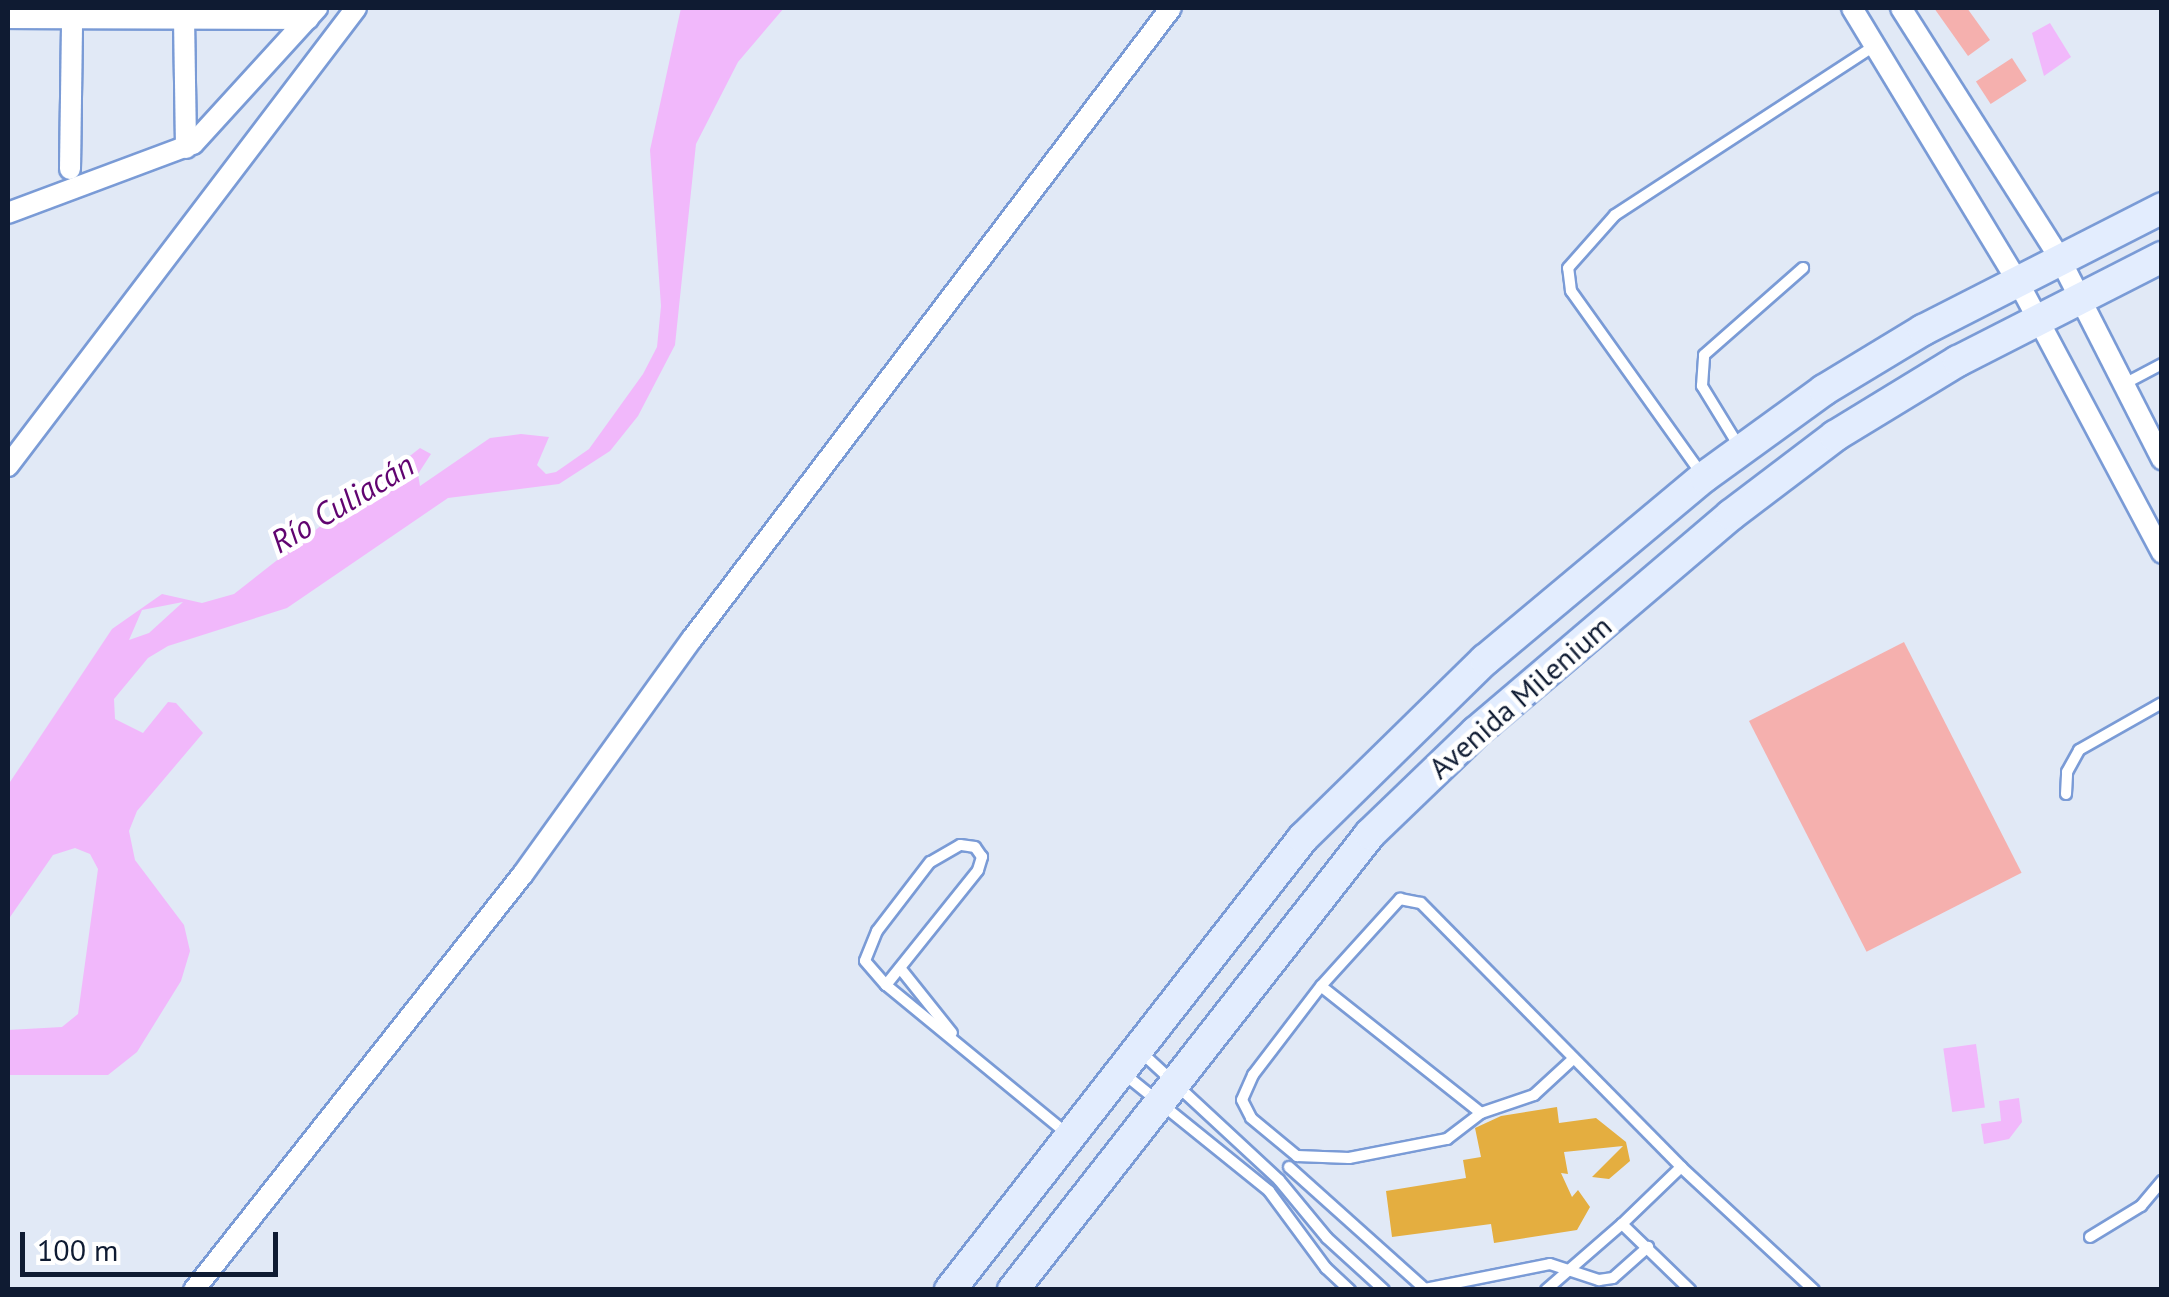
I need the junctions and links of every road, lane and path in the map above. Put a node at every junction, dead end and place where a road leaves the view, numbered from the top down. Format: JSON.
{"nodes":[{"id":1,"x":356,"y":8,"type":"edge"},
{"id":2,"x":1170,"y":8,"type":"edge"},
{"id":3,"x":1852,"y":8,"type":"edge"},
{"id":4,"x":1900,"y":8,"type":"edge"},
{"id":5,"x":156,"y":13,"type":"edge"},
{"id":6,"x":269,"y":13,"type":"edge"},
{"id":7,"x":313,"y":13,"type":"edge"},
{"id":8,"x":8,"y":18,"type":"edge"},
{"id":9,"x":72,"y":18,"type":"junction"},
{"id":10,"x":184,"y":18,"type":"junction"},
{"id":11,"x":1876,"y":45,"type":"junction"},
{"id":12,"x":186,"y":148,"type":"junction"},
{"id":13,"x":70,"y":169,"type":"dead end"},
{"id":14,"x":2162,"y":208,"type":"edge"},
{"id":15,"x":8,"y":213,"type":"edge"},
{"id":16,"x":2162,"y":257,"type":"edge"},
{"id":17,"x":2060,"y":259,"type":"junction"},
{"id":18,"x":1803,"y":268,"type":"dead end"},
{"id":19,"x":2017,"y":280,"type":"junction"},
{"id":20,"x":2081,"y":298,"type":"junction"},
{"id":21,"x":2038,"y":319,"type":"junction"},
{"id":22,"x":2162,"y":364,"type":"edge"},
{"id":23,"x":2124,"y":384,"type":"junction"},
{"id":24,"x":1741,"y":449,"type":"junction"},
{"id":25,"x":2162,"y":458,"type":"edge"},
{"id":26,"x":8,"y":466,"type":"edge"},
{"id":27,"x":1704,"y":477,"type":"junction"},
{"id":28,"x":2162,"y":553,"type":"edge"},
{"id":29,"x":2162,"y":703,"type":"edge"},
{"id":30,"x":2066,"y":794,"type":"dead end"},
{"id":31,"x":900,"y":968,"type":"junction"},
{"id":32,"x":886,"y":984,"type":"junction"},
{"id":33,"x":1320,"y":986,"type":"junction"},
{"id":34,"x":964,"y":1049,"type":"junction"},
{"id":35,"x":1127,"y":1059,"type":"junction"},
{"id":36,"x":1573,"y":1059,"type":"junction"},
{"id":37,"x":1165,"y":1090,"type":"junction"},
{"id":38,"x":1480,"y":1113,"type":"junction"},
{"id":39,"x":1068,"y":1134,"type":"junction"},
{"id":40,"x":1297,"y":1156,"type":"junction"},
{"id":41,"x":1289,"y":1167,"type":"junction"},
{"id":42,"x":1681,"y":1167,"type":"junction"},
{"id":43,"x":1280,"y":1180,"type":"junction"},
{"id":44,"x":2162,"y":1181,"type":"edge"},
{"id":45,"x":1269,"y":1190,"type":"junction"},
{"id":46,"x":1622,"y":1224,"type":"junction"},
{"id":47,"x":2090,"y":1237,"type":"dead end"},
{"id":48,"x":1648,"y":1247,"type":"junction"},
{"id":49,"x":1569,"y":1265,"type":"junction"},
{"id":50,"x":194,"y":1290,"type":"edge"},
{"id":51,"x":950,"y":1290,"type":"edge"},
{"id":52,"x":1013,"y":1290,"type":"edge"},
{"id":53,"x":1350,"y":1290,"type":"edge"},
{"id":54,"x":1384,"y":1290,"type":"edge"},
{"id":55,"x":1425,"y":1290,"type":"edge"},
{"id":56,"x":1546,"y":1290,"type":"edge"},
{"id":57,"x":1690,"y":1290,"type":"edge"},
{"id":58,"x":1814,"y":1290,"type":"edge"}],
"edges":[{"from":1,"to":26,"type":"street"},
{"from":2,"to":50,"type":"street"},
{"from":3,"to":11,"type":"street"},
{"from":4,"to":17,"type":"street"},
{"from":5,"to":9,"type":"street"},
{"from":5,"to":10,"type":"street"},
{"from":6,"to":7,"type":"street"},
{"from":6,"to":10,"type":"street"},
{"from":7,"to":12,"type":"street"},
{"from":8,"to":9,"type":"street"},
{"from":9,"to":13,"type":"street"},
{"from":10,"to":12,"type":"street"},
{"from":11,"to":19,"type":"street"},
{"from":11,"to":27,"type":"lane"},
{"from":12,"to":15,"type":"street"},
{"from":14,"to":17,"type":"street","name":"Avenida Milenium"},
{"from":16,"to":20,"type":"street","name":"Avenida Milenium"},
{"from":17,"to":19,"type":"street","name":"Avenida Milenium"},
{"from":17,"to":20,"type":"street"},
{"from":18,"to":24,"type":"lane"},
{"from":19,"to":21,"type":"street"},
{"from":19,"to":24,"type":"street","name":"Avenida Milenium"},
{"from":20,"to":21,"type":"street","name":"Avenida Milenium"},
{"from":20,"to":23,"type":"street"},
{"from":21,"to":28,"type":"street"},
{"from":21,"to":37,"type":"street","name":"Avenida Milenium"},
{"from":22,"to":23,"type":"lane"},
{"from":23,"to":25,"type":"street"},
{"from":24,"to":27,"type":"street","name":"Avenida Milenium"},
{"from":27,"to":35,"type":"street","name":"Avenida Milenium"},
{"from":29,"to":30,"type":"lane"},
{"from":31,"to":32,"type":"lane"},
{"from":31,"to":32,"type":"lane"},
{"from":31,"to":34,"type":"lane"},
{"from":32,"to":34,"type":"lane"},
{"from":33,"to":36,"type":"lane"},
{"from":33,"to":38,"type":"lane"},
{"from":33,"to":40,"type":"lane"},
{"from":34,"to":39,"type":"lane"},
{"from":35,"to":37,"type":"lane"},
{"from":35,"to":37,"type":"lane"},
{"from":35,"to":39,"type":"street","name":"Avenida Milenium"},
{"from":36,"to":38,"type":"lane"},
{"from":36,"to":42,"type":"lane"},
{"from":37,"to":43,"type":"lane"},
{"from":37,"to":45,"type":"lane"},
{"from":37,"to":52,"type":"street","name":"Avenida Milenium"},
{"from":38,"to":40,"type":"lane"},
{"from":39,"to":51,"type":"street","name":"Avenida Milenium"},
{"from":40,"to":41,"type":"lane"},
{"from":41,"to":43,"type":"lane"},
{"from":41,"to":55,"type":"lane"},
{"from":42,"to":46,"type":"lane"},
{"from":42,"to":58,"type":"lane"},
{"from":43,"to":45,"type":"lane"},
{"from":43,"to":54,"type":"lane"},
{"from":44,"to":47,"type":"lane"},
{"from":45,"to":53,"type":"lane"},
{"from":46,"to":48,"type":"lane"},
{"from":46,"to":49,"type":"lane"},
{"from":48,"to":49,"type":"lane"},
{"from":48,"to":57,"type":"lane"},
{"from":49,"to":55,"type":"lane"},
{"from":49,"to":56,"type":"lane"}]}
